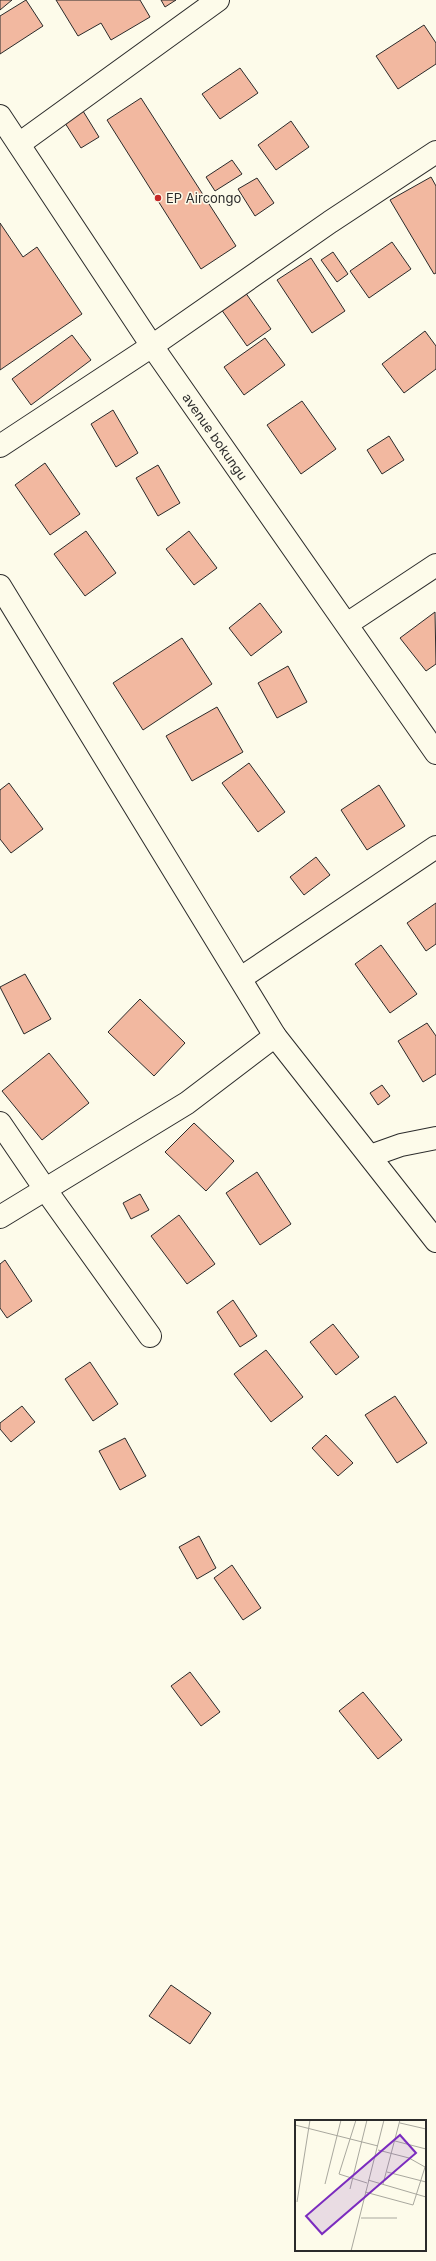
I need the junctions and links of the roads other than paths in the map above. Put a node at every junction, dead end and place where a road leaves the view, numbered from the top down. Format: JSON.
{"nodes":[{"id":1,"x":218,"y":0,"type":"edge"},
{"id":2,"x":0,"y":116,"type":"edge"},
{"id":3,"x":19,"y":144,"type":"junction"},
{"id":4,"x":436,"y":152,"type":"edge"},
{"id":5,"x":152,"y":346,"type":"junction"},
{"id":6,"x":0,"y":446,"type":"edge"},
{"id":7,"x":436,"y":565,"type":"edge"},
{"id":8,"x":0,"y":586,"type":"edge"},
{"id":9,"x":347,"y":624,"type":"junction"},
{"id":10,"x":436,"y":753,"type":"edge"},
{"id":11,"x":436,"y":847,"type":"edge"},
{"id":12,"x":241,"y":978,"type":"junction"},
{"id":13,"x":275,"y":1036,"type":"junction"},
{"id":14,"x":0,"y":1123,"type":"edge"},
{"id":15,"x":436,"y":1138,"type":"edge"},
{"id":16,"x":370,"y":1156,"type":"junction"},
{"id":17,"x":45,"y":1190,"type":"junction"},
{"id":18,"x":0,"y":1217,"type":"edge"},
{"id":19,"x":436,"y":1241,"type":"edge"},
{"id":20,"x":150,"y":1336,"type":"dead end"}],
"edges":[{"from":1,"to":3,"type":"street"},
{"from":2,"to":3,"type":"street","name":"avenue bokungu"},
{"from":3,"to":5,"type":"street","name":"avenue bokungu"},
{"from":4,"to":5,"type":"street"},
{"from":5,"to":6,"type":"street"},
{"from":5,"to":9,"type":"street","name":"avenue bokungu"},
{"from":7,"to":9,"type":"street"},
{"from":8,"to":12,"type":"street"},
{"from":9,"to":10,"type":"street","name":"avenue bokungu"},
{"from":11,"to":12,"type":"street"},
{"from":12,"to":13,"type":"street"},
{"from":13,"to":16,"type":"street"},
{"from":13,"to":17,"type":"street"},
{"from":14,"to":17,"type":"street"},
{"from":15,"to":16,"type":"street"},
{"from":16,"to":19,"type":"street"},
{"from":17,"to":18,"type":"street"},
{"from":17,"to":20,"type":"street"}]}
